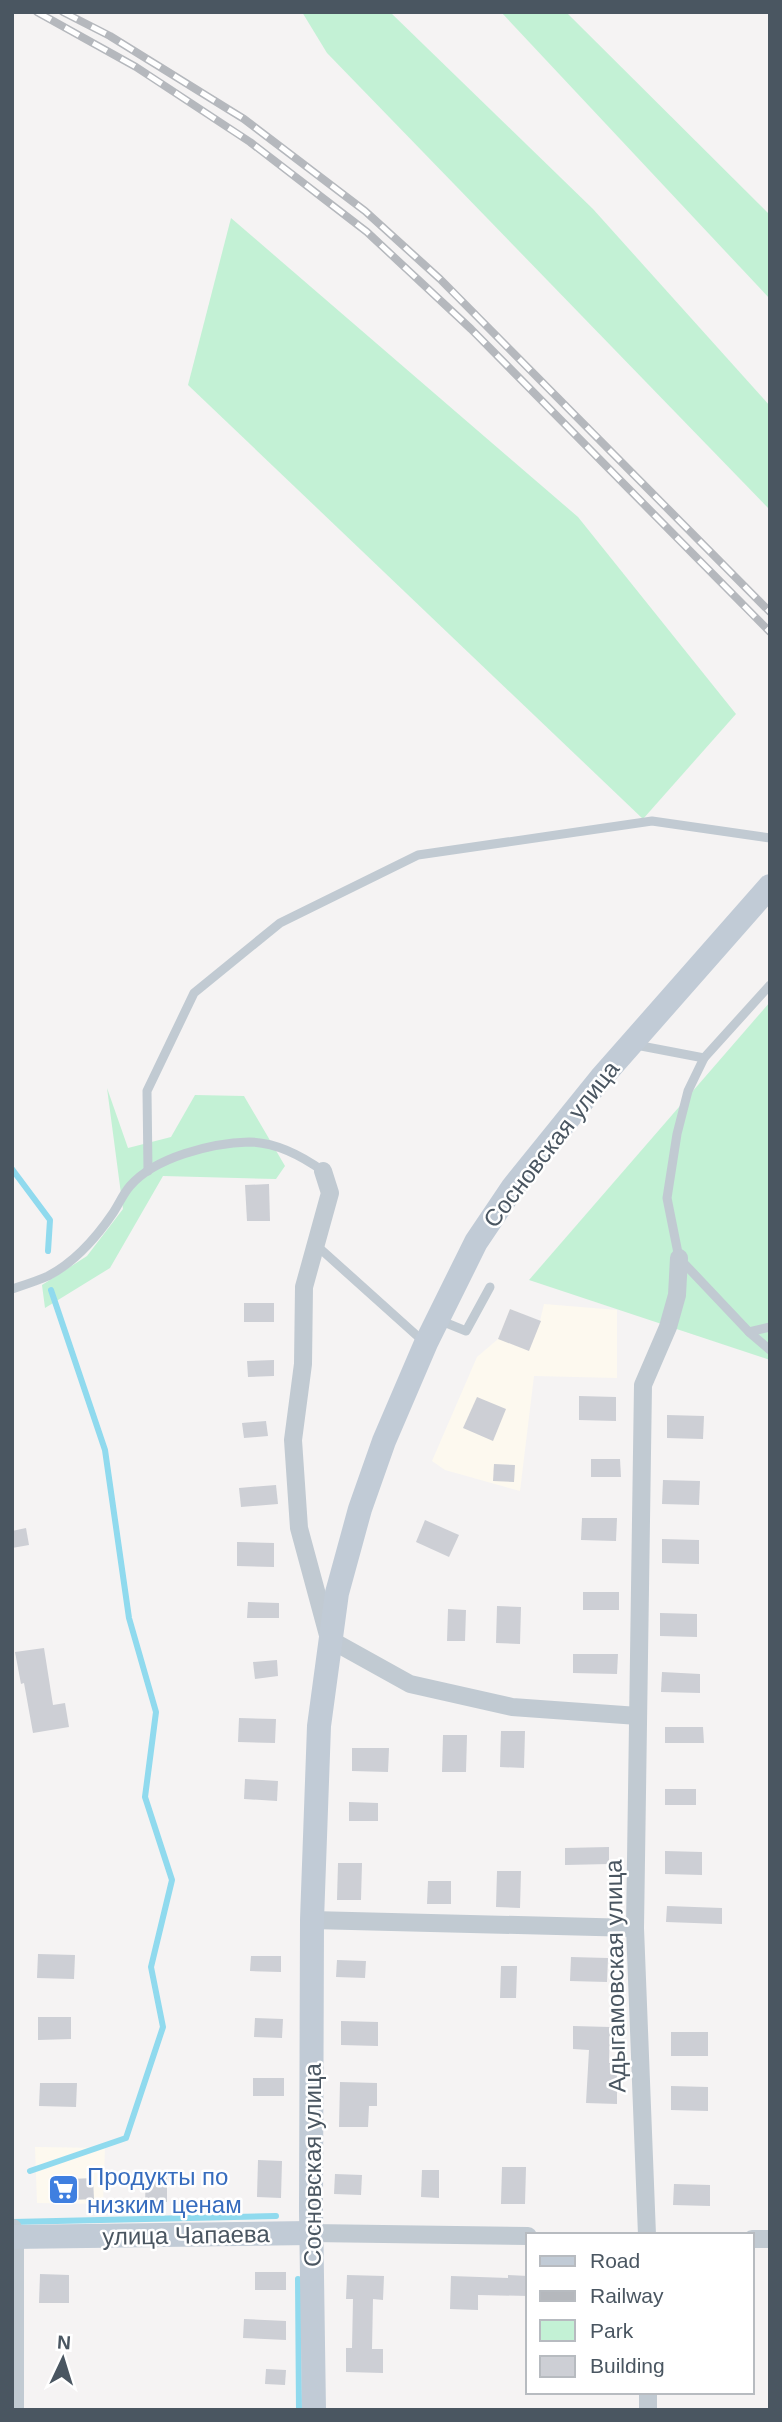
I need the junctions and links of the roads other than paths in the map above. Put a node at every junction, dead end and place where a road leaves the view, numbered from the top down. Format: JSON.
{"nodes":[{"id":1,"x":770,"y":838,"type":"edge"},
{"id":2,"x":770,"y":886,"type":"edge"},
{"id":3,"x":770,"y":985,"type":"edge"},
{"id":4,"x":631,"y":1044,"type":"junction"},
{"id":5,"x":704,"y":1058,"type":"junction"},
{"id":6,"x":148,"y":1171,"type":"junction"},
{"id":7,"x":324,"y":1171,"type":"joint"},
{"id":8,"x":316,"y":1245,"type":"junction"},
{"id":9,"x":679,"y":1258,"type":"junction"},
{"id":10,"x":490,"y":1287,"type":"dead end"},
{"id":11,"x":12,"y":1289,"type":"edge"},
{"id":12,"x":437,"y":1320,"type":"junction"},
{"id":13,"x":770,"y":1327,"type":"edge"},
{"id":14,"x":749,"y":1332,"type":"junction"},
{"id":15,"x":426,"y":1343,"type":"junction"},
{"id":16,"x":770,"y":1350,"type":"edge"},
{"id":17,"x":329,"y":1639,"type":"junction"},
{"id":18,"x":638,"y":1716,"type":"junction"},
{"id":19,"x":312,"y":1920,"type":"junction"},
{"id":20,"x":635,"y":1928,"type":"junction"},
{"id":21,"x":311,"y":2233,"type":"junction"},
{"id":22,"x":647,"y":2233,"type":"edge"},
{"id":23,"x":13,"y":2234,"type":"edge"},
{"id":24,"x":526,"y":2236,"type":"edge"},
{"id":25,"x":15,"y":2410,"type":"edge"},
{"id":26,"x":314,"y":2410,"type":"edge"}],
"edges":[{"from":1,"to":6,"type":"lane"},
{"from":2,"to":4,"type":"main road","name":"Сосновская улица"},
{"from":3,"to":5,"type":"lane"},
{"from":4,"to":5,"type":"lane"},
{"from":4,"to":12,"type":"main road","name":"Сосновская улица"},
{"from":5,"to":9,"type":"lane"},
{"from":6,"to":7,"type":"lane"},
{"from":6,"to":11,"type":"lane"},
{"from":7,"to":8,"type":"street","name":"Сосновская улица"},
{"from":8,"to":15,"type":"lane"},
{"from":8,"to":17,"type":"street","name":"Сосновская улица"},
{"from":9,"to":14,"type":"lane"},
{"from":9,"to":18,"type":"street","name":"Адыгамовская улица"},
{"from":10,"to":12,"type":"lane"},
{"from":12,"to":15,"type":"main road","name":"Сосновская улица"},
{"from":13,"to":14,"type":"lane"},
{"from":14,"to":16,"type":"lane"},
{"from":15,"to":17,"type":"main road","name":"Сосновская улица"},
{"from":17,"to":18,"type":"street"},
{"from":17,"to":19,"type":"main road","name":"Сосновская улица"},
{"from":18,"to":20,"type":"street","name":"Адыгамовская улица"},
{"from":19,"to":20,"type":"street"},
{"from":19,"to":21,"type":"main road","name":"Сосновская улица"},
{"from":20,"to":22,"type":"street","name":"Адыгамовская улица"},
{"from":21,"to":23,"type":"main road","name":"улица Чапаева"},
{"from":21,"to":24,"type":"street","name":"улица Чапаева"},
{"from":21,"to":26,"type":"main road","name":"Сосновская улица"},
{"from":23,"to":25,"type":"street"}]}
